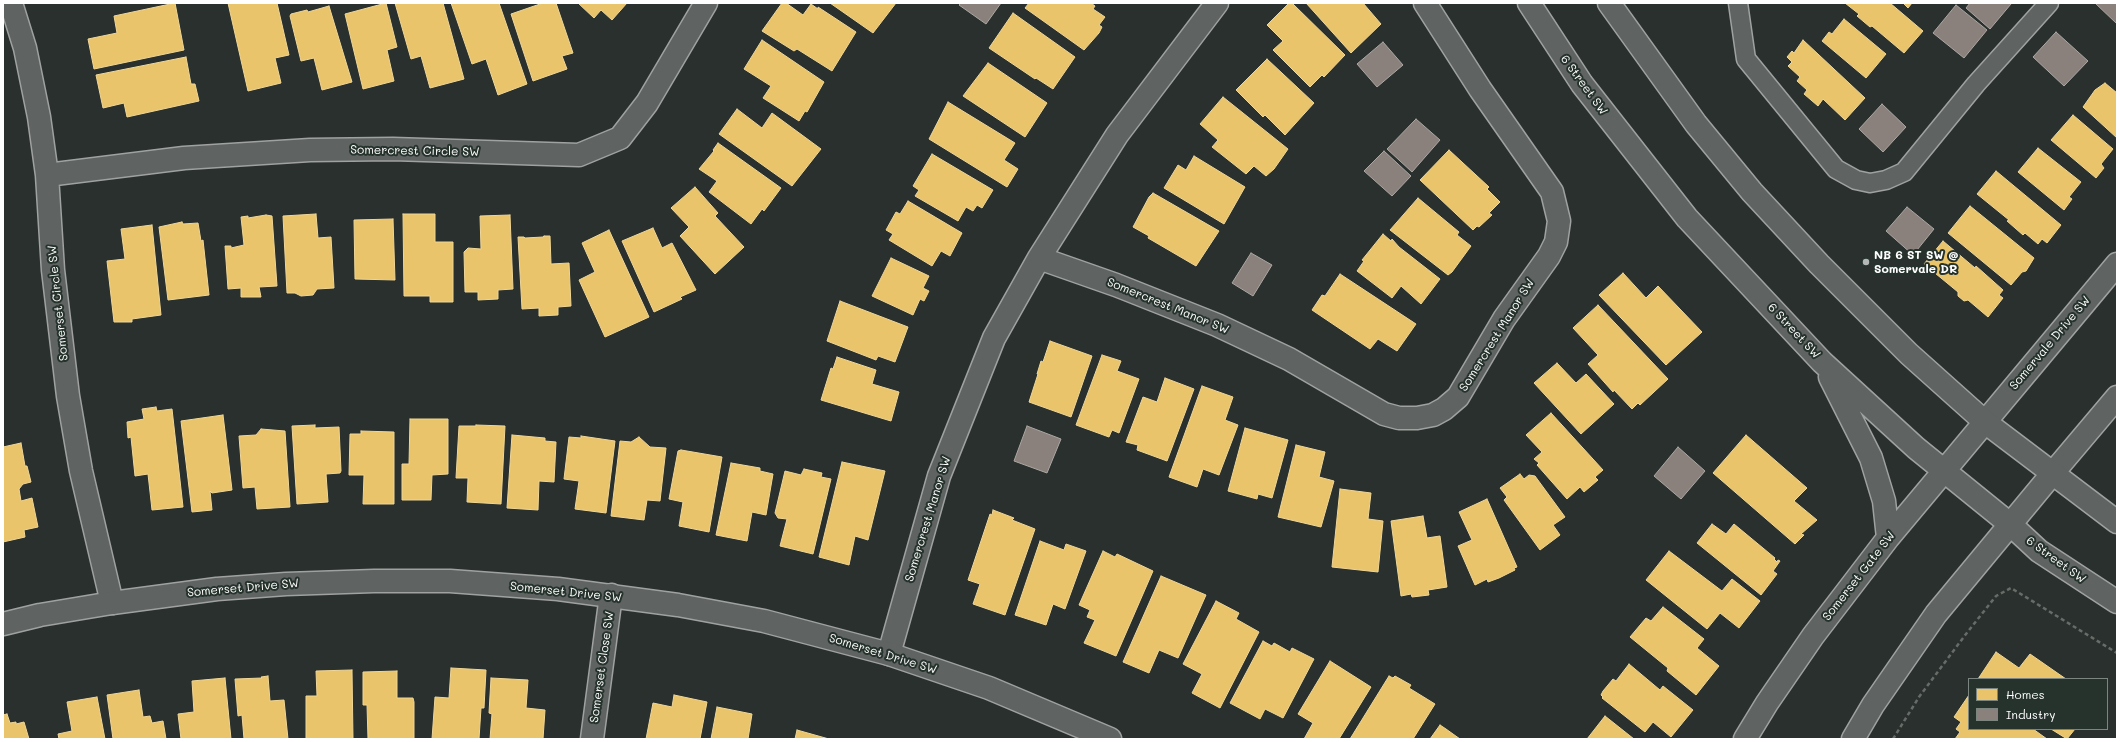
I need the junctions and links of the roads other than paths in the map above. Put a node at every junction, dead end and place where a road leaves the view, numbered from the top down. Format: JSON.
{"nodes":[{"id":1,"x":11,"y":3,"type":"edge"},
{"id":2,"x":706,"y":3,"type":"edge"},
{"id":3,"x":1217,"y":3,"type":"edge"},
{"id":4,"x":1425,"y":3,"type":"edge"},
{"id":5,"x":1529,"y":3,"type":"edge"},
{"id":6,"x":1609,"y":3,"type":"edge"},
{"id":7,"x":1738,"y":3,"type":"edge"},
{"id":8,"x":2049,"y":3,"type":"edge"},
{"id":9,"x":47,"y":175,"type":"junction"},
{"id":10,"x":1038,"y":258,"type":"junction"},
{"id":11,"x":2117,"y":264,"type":"edge"},
{"id":12,"x":1822,"y":362,"type":"junction"},
{"id":13,"x":2117,"y":397,"type":"edge"},
{"id":14,"x":1985,"y":422,"type":"junction"},
{"id":15,"x":1944,"y":472,"type":"junction"},
{"id":16,"x":2052,"y":474,"type":"junction"},
{"id":17,"x":2117,"y":522,"type":"edge"},
{"id":18,"x":2011,"y":525,"type":"junction"},
{"id":19,"x":1888,"y":538,"type":"junction"},
{"id":20,"x":611,"y":596,"type":"junction"},
{"id":21,"x":2117,"y":602,"type":"edge"},
{"id":22,"x":112,"y":603,"type":"junction"},
{"id":23,"x":3,"y":624,"type":"edge"},
{"id":24,"x":889,"y":654,"type":"junction"},
{"id":25,"x":592,"y":739,"type":"edge"},
{"id":26,"x":1110,"y":739,"type":"edge"},
{"id":27,"x":1745,"y":739,"type":"edge"},
{"id":28,"x":1853,"y":739,"type":"edge"}],
"edges":[{"from":1,"to":9,"type":"street","name":"Somerset Circle SW"},
{"from":2,"to":9,"type":"street","name":"Somercrest Circle SW"},
{"from":3,"to":10,"type":"street","name":"Somercrest Manor SW"},
{"from":4,"to":10,"type":"street","name":"Somercrest Manor SW"},
{"from":5,"to":12,"type":"street","name":"6 Street SW"},
{"from":6,"to":14,"type":"street"},
{"from":7,"to":8,"type":"lane"},
{"from":9,"to":22,"type":"street","name":"Somerset Circle SW"},
{"from":10,"to":24,"type":"street","name":"Somercrest Manor SW"},
{"from":11,"to":14,"type":"street","name":"Somervale Drive SW"},
{"from":12,"to":15,"type":"street","name":"6 Street SW"},
{"from":12,"to":19,"type":"street"},
{"from":13,"to":16,"type":"street"},
{"from":14,"to":15,"type":"street","name":"Somerset Gate SW"},
{"from":14,"to":16,"type":"street"},
{"from":15,"to":18,"type":"street","name":"6 Street SW"},
{"from":15,"to":19,"type":"street","name":"Somerset Gate SW"},
{"from":16,"to":17,"type":"street"},
{"from":16,"to":18,"type":"street"},
{"from":18,"to":21,"type":"street","name":"6 Street SW"},
{"from":18,"to":28,"type":"street"},
{"from":19,"to":27,"type":"street","name":"Somerset Gate SW"},
{"from":20,"to":22,"type":"street","name":"Somerset Drive SW"},
{"from":20,"to":24,"type":"street","name":"Somerset Drive SW"},
{"from":20,"to":25,"type":"street","name":"Somerset Close SW"},
{"from":22,"to":23,"type":"street","name":"Somerset Drive SW"},
{"from":24,"to":26,"type":"street","name":"Somerset Drive SW"}]}
